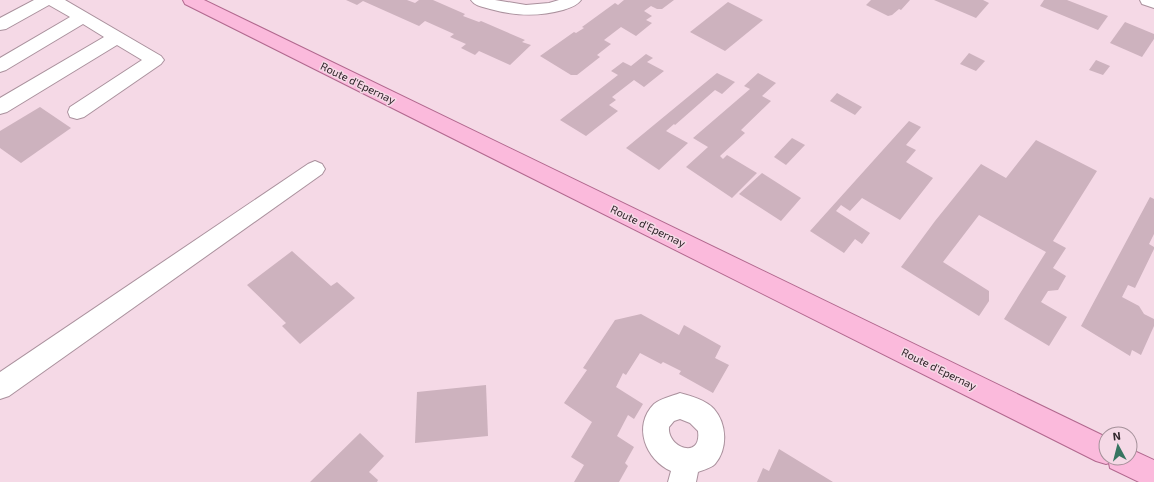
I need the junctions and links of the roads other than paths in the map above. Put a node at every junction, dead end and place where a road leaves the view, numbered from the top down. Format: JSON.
{"nodes":[{"id":1,"x":46,"y":0,"type":"edge"},
{"id":2,"x":53,"y":0,"type":"edge"},
{"id":3,"x":191,"y":0,"type":"edge"},
{"id":4,"x":479,"y":0,"type":"edge"},
{"id":5,"x":573,"y":0,"type":"edge"},
{"id":6,"x":1148,"y":0,"type":"edge"},
{"id":7,"x":1154,"y":3,"type":"edge"},
{"id":8,"x":83,"y":17,"type":"junction"},
{"id":9,"x":0,"y":25,"type":"edge"},
{"id":10,"x":117,"y":37,"type":"junction"},
{"id":11,"x":0,"y":66,"type":"edge"},
{"id":12,"x":0,"y":107,"type":"edge"},
{"id":13,"x":76,"y":112,"type":"dead end"},
{"id":14,"x":315,"y":169,"type":"dead end"},
{"id":15,"x":0,"y":387,"type":"edge"},
{"id":16,"x":1098,"y":447,"type":"edge"},
{"id":17,"x":1136,"y":466,"type":"edge"},
{"id":18,"x":1154,"y":475,"type":"edge"}],
"edges":[{"from":1,"to":9,"type":"street"},
{"from":2,"to":8,"type":"street"},
{"from":3,"to":16,"type":"main road","name":"Route d'Epernay"},
{"from":4,"to":5,"type":"street"},
{"from":6,"to":7,"type":"street"},
{"from":8,"to":10,"type":"street"},
{"from":8,"to":11,"type":"street"},
{"from":10,"to":12,"type":"street"},
{"from":10,"to":13,"type":"street"},
{"from":14,"to":15,"type":"street"},
{"from":17,"to":18,"type":"main road"}]}
